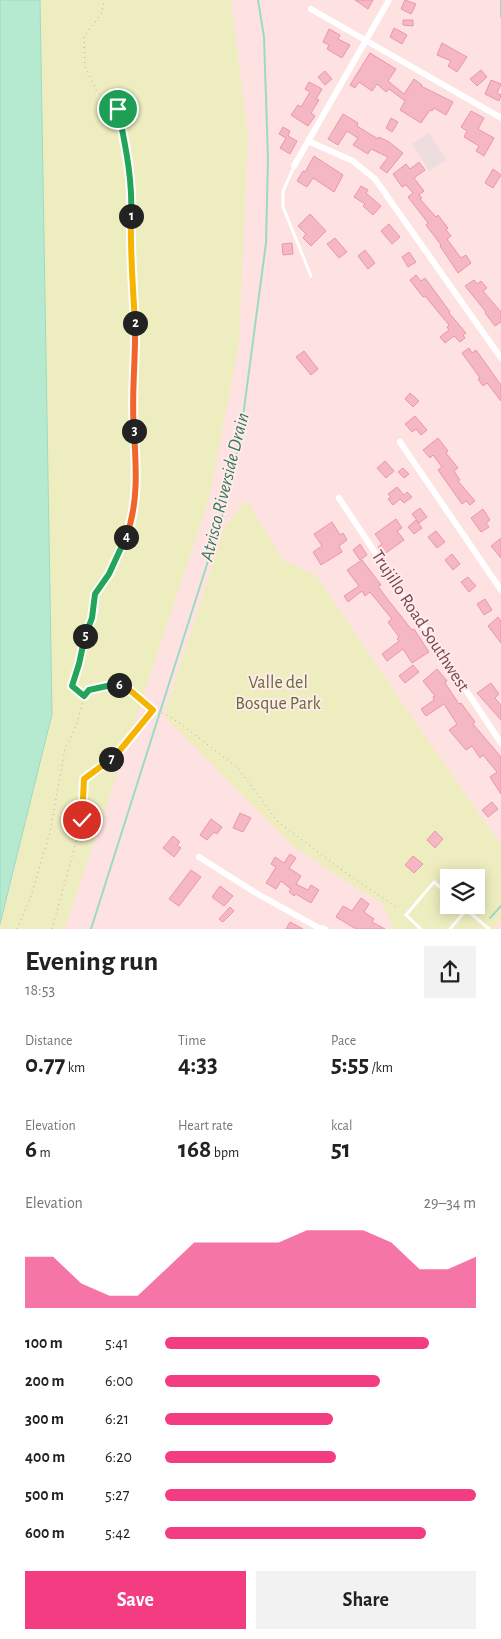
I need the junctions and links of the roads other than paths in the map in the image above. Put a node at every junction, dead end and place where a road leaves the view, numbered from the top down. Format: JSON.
{"nodes":[{"id":1,"x":389,"y":0,"type":"edge"},
{"id":2,"x":311,"y":10,"type":"dead end"},
{"id":3,"x":365,"y":41,"type":"junction"},
{"id":4,"x":501,"y":118,"type":"edge"},
{"id":5,"x":308,"y":141,"type":"junction"},
{"id":6,"x":294,"y":166,"type":"joint"},
{"id":7,"x":312,"y":276,"type":"dead end"},
{"id":8,"x":501,"y":358,"type":"edge"},
{"id":9,"x":400,"y":442,"type":"dead end"},
{"id":10,"x":339,"y":498,"type":"dead end"},
{"id":11,"x":501,"y":590,"type":"edge"},
{"id":12,"x":501,"y":743,"type":"edge"},
{"id":13,"x":199,"y":857,"type":"dead end"},
{"id":14,"x":440,"y":887,"type":"edge"},
{"id":15,"x":463,"y":914,"type":"edge"},
{"id":16,"x":471,"y":914,"type":"edge"},
{"id":17,"x":321,"y":929,"type":"edge"},
{"id":18,"x":421,"y":929,"type":"edge"},
{"id":19,"x":450,"y":929,"type":"edge"},
{"id":20,"x":489,"y":929,"type":"edge"}],
"edges":[{"from":1,"to":3,"type":"street"},
{"from":2,"to":3,"type":"street"},
{"from":3,"to":4,"type":"street"},
{"from":3,"to":5,"type":"street"},
{"from":5,"to":6,"type":"street"},
{"from":5,"to":8,"type":"street"},
{"from":6,"to":7,"type":"lane"},
{"from":9,"to":11,"type":"street"},
{"from":10,"to":12,"type":"street","name":"Trujillo Road Southwest"},
{"from":13,"to":17,"type":"street"},
{"from":14,"to":18,"type":"lane"},
{"from":15,"to":19,"type":"lane"},
{"from":16,"to":20,"type":"lane"}]}
